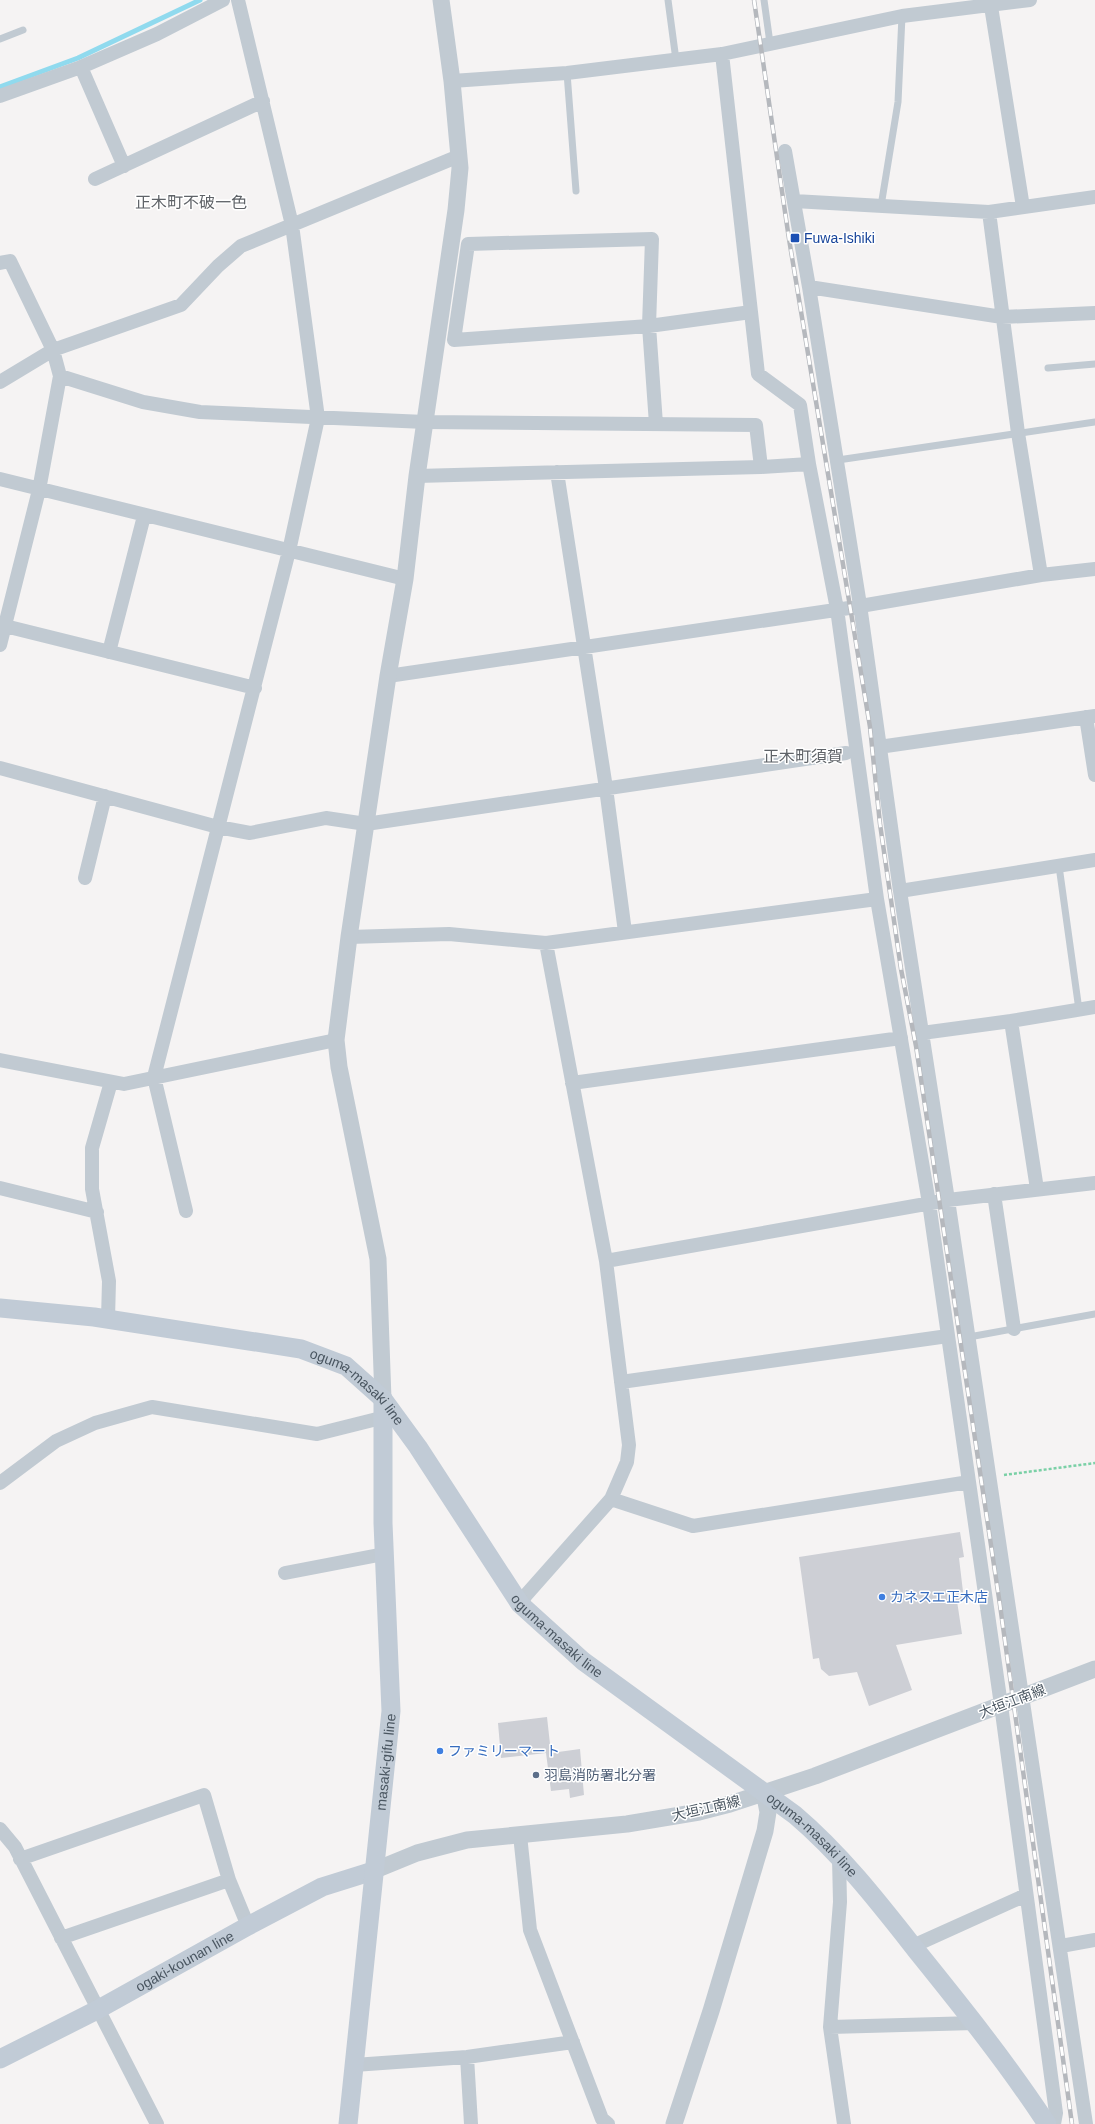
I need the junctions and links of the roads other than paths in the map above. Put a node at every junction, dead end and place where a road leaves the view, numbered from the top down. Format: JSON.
{"nodes":[{"id":1,"x":223,"y":0,"type":"edge"},
{"id":2,"x":238,"y":0,"type":"edge"},
{"id":3,"x":441,"y":0,"type":"edge"},
{"id":4,"x":668,"y":0,"type":"edge"},
{"id":5,"x":764,"y":0,"type":"edge"},
{"id":6,"x":1030,"y":0,"type":"edge"},
{"id":7,"x":991,"y":3,"type":"edge"},
{"id":8,"x":902,"y":16,"type":"junction"},
{"id":9,"x":23,"y":30,"type":"dead end"},
{"id":10,"x":0,"y":39,"type":"edge"},
{"id":11,"x":770,"y":43,"type":"junction"},
{"id":12,"x":722,"y":54,"type":"junction"},
{"id":13,"x":676,"y":60,"type":"junction"},
{"id":14,"x":81,"y":67,"type":"junction"},
{"id":15,"x":567,"y":73,"type":"junction"},
{"id":16,"x":452,"y":81,"type":"junction"},
{"id":17,"x":0,"y":96,"type":"edge"},
{"id":18,"x":263,"y":101,"type":"junction"},
{"id":19,"x":785,"y":151,"type":"dead end"},
{"id":20,"x":459,"y":156,"type":"junction"},
{"id":21,"x":124,"y":166,"type":"junction"},
{"id":22,"x":95,"y":179,"type":"dead end"},
{"id":23,"x":576,"y":191,"type":"dead end"},
{"id":24,"x":1095,"y":197,"type":"edge"},
{"id":25,"x":794,"y":201,"type":"junction"},
{"id":26,"x":881,"y":206,"type":"junction"},
{"id":27,"x":1023,"y":208,"type":"junction"},
{"id":28,"x":989,"y":212,"type":"junction"},
{"id":29,"x":292,"y":225,"type":"junction"},
{"id":30,"x":0,"y":263,"type":"edge"},
{"id":31,"x":809,"y":287,"type":"junction"},
{"id":32,"x":751,"y":312,"type":"junction"},
{"id":33,"x":1095,"y":313,"type":"edge"},
{"id":34,"x":1002,"y":317,"type":"junction"},
{"id":35,"x":649,"y":326,"type":"junction"},
{"id":36,"x":53,"y":350,"type":"junction"},
{"id":37,"x":1095,"y":364,"type":"edge"},
{"id":38,"x":1048,"y":368,"type":"dead end"},
{"id":39,"x":60,"y":376,"type":"junction"},
{"id":40,"x":0,"y":382,"type":"edge"},
{"id":41,"x":318,"y":418,"type":"junction"},
{"id":42,"x":425,"y":422,"type":"junction"},
{"id":43,"x":1095,"y":422,"type":"edge"},
{"id":44,"x":656,"y":424,"type":"junction"},
{"id":45,"x":1018,"y":433,"type":"junction"},
{"id":46,"x":838,"y":460,"type":"junction"},
{"id":47,"x":809,"y":464,"type":"junction"},
{"id":48,"x":761,"y":467,"type":"junction"},
{"id":49,"x":557,"y":472,"type":"junction"},
{"id":50,"x":417,"y":476,"type":"junction"},
{"id":51,"x":0,"y":479,"type":"edge"},
{"id":52,"x":39,"y":490,"type":"junction"},
{"id":53,"x":144,"y":516,"type":"junction"},
{"id":54,"x":289,"y":551,"type":"junction"},
{"id":55,"x":1095,"y":569,"type":"edge"},
{"id":56,"x":1041,"y":575,"type":"junction"},
{"id":57,"x":405,"y":579,"type":"junction"},
{"id":58,"x":860,"y":605,"type":"junction"},
{"id":59,"x":837,"y":609,"type":"junction"},
{"id":60,"x":5,"y":626,"type":"junction"},
{"id":61,"x":0,"y":645,"type":"edge"},
{"id":62,"x":584,"y":646,"type":"junction"},
{"id":63,"x":109,"y":652,"type":"junction"},
{"id":64,"x":388,"y":676,"type":"junction"},
{"id":65,"x":254,"y":688,"type":"junction"},
{"id":66,"x":1090,"y":716,"type":"edge"},
{"id":67,"x":879,"y":747,"type":"junction"},
{"id":68,"x":846,"y":753,"type":"dead end"},
{"id":69,"x":0,"y":768,"type":"edge"},
{"id":70,"x":1095,"y":776,"type":"edge"},
{"id":71,"x":606,"y":788,"type":"junction"},
{"id":72,"x":105,"y":796,"type":"junction"},
{"id":73,"x":366,"y":824,"type":"junction"},
{"id":74,"x":218,"y":827,"type":"junction"},
{"id":75,"x":1095,"y":860,"type":"edge"},
{"id":76,"x":1059,"y":866,"type":"junction"},
{"id":77,"x":85,"y":878,"type":"dead end"},
{"id":78,"x":900,"y":892,"type":"junction"},
{"id":79,"x":877,"y":900,"type":"junction"},
{"id":80,"x":624,"y":932,"type":"junction"},
{"id":81,"x":349,"y":937,"type":"junction"},
{"id":82,"x":546,"y":942,"type":"junction"},
{"id":83,"x":1095,"y":1007,"type":"edge"},
{"id":84,"x":1079,"y":1010,"type":"junction"},
{"id":85,"x":1011,"y":1021,"type":"junction"},
{"id":86,"x":922,"y":1033,"type":"junction"},
{"id":87,"x":900,"y":1038,"type":"junction"},
{"id":88,"x":336,"y":1040,"type":"junction"},
{"id":89,"x":0,"y":1060,"type":"edge"},
{"id":90,"x":154,"y":1078,"type":"junction"},
{"id":91,"x":112,"y":1082,"type":"junction"},
{"id":92,"x":572,"y":1083,"type":"junction"},
{"id":93,"x":1095,"y":1183,"type":"edge"},
{"id":94,"x":0,"y":1188,"type":"edge"},
{"id":95,"x":1037,"y":1189,"type":"junction"},
{"id":96,"x":994,"y":1194,"type":"junction"},
{"id":97,"x":948,"y":1200,"type":"junction"},
{"id":98,"x":929,"y":1204,"type":"junction"},
{"id":99,"x":186,"y":1211,"type":"dead end"},
{"id":100,"x":97,"y":1212,"type":"junction"},
{"id":101,"x":606,"y":1261,"type":"junction"},
{"id":102,"x":0,"y":1308,"type":"edge"},
{"id":103,"x":1095,"y":1314,"type":"edge"},
{"id":104,"x":108,"y":1320,"type":"junction"},
{"id":105,"x":1014,"y":1329,"type":"junction"},
{"id":106,"x":948,"y":1336,"type":"junction"},
{"id":107,"x":969,"y":1337,"type":"junction"},
{"id":108,"x":621,"y":1382,"type":"junction"},
{"id":109,"x":383,"y":1399,"type":"junction"},
{"id":110,"x":381,"y":1418,"type":"junction"},
{"id":111,"x":969,"y":1482,"type":"junction"},
{"id":112,"x":0,"y":1483,"type":"edge"},
{"id":113,"x":611,"y":1499,"type":"junction"},
{"id":114,"x":384,"y":1554,"type":"junction"},
{"id":115,"x":285,"y":1573,"type":"dead end"},
{"id":116,"x":520,"y":1604,"type":"junction"},
{"id":117,"x":1095,"y":1669,"type":"edge"},
{"id":118,"x":1021,"y":1697,"type":"junction"},
{"id":119,"x":1001,"y":1705,"type":"junction"},
{"id":120,"x":764,"y":1792,"type":"junction"},
{"id":121,"x":0,"y":1829,"type":"edge"},
{"id":122,"x":520,"y":1835,"type":"junction"},
{"id":123,"x":839,"y":1858,"type":"junction"},
{"id":124,"x":20,"y":1859,"type":"junction"},
{"id":125,"x":373,"y":1871,"type":"junction"},
{"id":126,"x":229,"y":1880,"type":"junction"},
{"id":127,"x":1026,"y":1895,"type":"junction"},
{"id":128,"x":248,"y":1926,"type":"junction"},
{"id":129,"x":60,"y":1938,"type":"junction"},
{"id":130,"x":1095,"y":1940,"type":"edge"},
{"id":131,"x":913,"y":1946,"type":"junction"},
{"id":132,"x":1060,"y":1946,"type":"junction"},
{"id":133,"x":98,"y":2010,"type":"junction"},
{"id":134,"x":975,"y":2023,"type":"junction"},
{"id":135,"x":830,"y":2027,"type":"junction"},
{"id":136,"x":573,"y":2042,"type":"junction"},
{"id":137,"x":467,"y":2057,"type":"junction"},
{"id":138,"x":0,"y":2059,"type":"edge"},
{"id":139,"x":354,"y":2065,"type":"junction"},
{"id":140,"x":156,"y":2124,"type":"edge"},
{"id":141,"x":348,"y":2124,"type":"edge"},
{"id":142,"x":471,"y":2124,"type":"edge"},
{"id":143,"x":608,"y":2124,"type":"edge"},
{"id":144,"x":674,"y":2124,"type":"edge"},
{"id":145,"x":844,"y":2124,"type":"edge"},
{"id":146,"x":1047,"y":2124,"type":"edge"},
{"id":147,"x":1054,"y":2124,"type":"edge"},
{"id":148,"x":1086,"y":2124,"type":"edge"}],
"edges":[{"from":1,"to":14,"type":"street"},
{"from":2,"to":18,"type":"street"},
{"from":3,"to":16,"type":"street"},
{"from":4,"to":13,"type":"lane"},
{"from":5,"to":11,"type":"lane"},
{"from":6,"to":7,"type":"street"},
{"from":7,"to":8,"type":"street"},
{"from":7,"to":27,"type":"street"},
{"from":8,"to":11,"type":"street"},
{"from":8,"to":26,"type":"lane"},
{"from":9,"to":10,"type":"lane"},
{"from":11,"to":12,"type":"street"},
{"from":12,"to":13,"type":"street"},
{"from":12,"to":32,"type":"street"},
{"from":13,"to":15,"type":"street"},
{"from":14,"to":17,"type":"street"},
{"from":14,"to":21,"type":"street"},
{"from":15,"to":16,"type":"street"},
{"from":15,"to":23,"type":"lane"},
{"from":16,"to":20,"type":"street"},
{"from":18,"to":21,"type":"street"},
{"from":18,"to":29,"type":"street"},
{"from":19,"to":25,"type":"street"},
{"from":20,"to":29,"type":"street"},
{"from":20,"to":42,"type":"street"},
{"from":21,"to":22,"type":"street"},
{"from":24,"to":27,"type":"street"},
{"from":25,"to":26,"type":"street"},
{"from":25,"to":31,"type":"street"},
{"from":26,"to":28,"type":"street"},
{"from":27,"to":28,"type":"street"},
{"from":28,"to":34,"type":"street"},
{"from":29,"to":36,"type":"street"},
{"from":29,"to":41,"type":"street"},
{"from":30,"to":36,"type":"street"},
{"from":31,"to":34,"type":"street"},
{"from":31,"to":46,"type":"street"},
{"from":32,"to":35,"type":"street"},
{"from":32,"to":47,"type":"street"},
{"from":33,"to":34,"type":"street"},
{"from":34,"to":45,"type":"street"},
{"from":35,"to":35,"type":"street"},
{"from":35,"to":44,"type":"street"},
{"from":36,"to":39,"type":"street"},
{"from":36,"to":40,"type":"street"},
{"from":37,"to":38,"type":"lane"},
{"from":39,"to":41,"type":"street"},
{"from":39,"to":52,"type":"street"},
{"from":41,"to":42,"type":"street"},
{"from":41,"to":54,"type":"street"},
{"from":42,"to":44,"type":"street"},
{"from":42,"to":50,"type":"street"},
{"from":43,"to":45,"type":"lane"},
{"from":44,"to":48,"type":"street"},
{"from":45,"to":46,"type":"lane"},
{"from":45,"to":56,"type":"street"},
{"from":46,"to":58,"type":"street"},
{"from":47,"to":48,"type":"street"},
{"from":47,"to":59,"type":"street"},
{"from":48,"to":49,"type":"street"},
{"from":49,"to":50,"type":"street"},
{"from":49,"to":62,"type":"street"},
{"from":50,"to":57,"type":"street"},
{"from":51,"to":52,"type":"street"},
{"from":52,"to":53,"type":"street"},
{"from":52,"to":60,"type":"street"},
{"from":53,"to":54,"type":"street"},
{"from":53,"to":63,"type":"street"},
{"from":54,"to":57,"type":"street"},
{"from":54,"to":65,"type":"street"},
{"from":55,"to":56,"type":"street"},
{"from":56,"to":58,"type":"street"},
{"from":57,"to":64,"type":"street"},
{"from":58,"to":59,"type":"street"},
{"from":58,"to":67,"type":"street"},
{"from":59,"to":62,"type":"street"},
{"from":59,"to":79,"type":"street"},
{"from":60,"to":61,"type":"street"},
{"from":60,"to":63,"type":"street"},
{"from":62,"to":64,"type":"street"},
{"from":62,"to":71,"type":"street"},
{"from":63,"to":65,"type":"street"},
{"from":64,"to":73,"type":"street"},
{"from":65,"to":74,"type":"street"},
{"from":66,"to":67,"type":"street"},
{"from":66,"to":70,"type":"street"},
{"from":67,"to":78,"type":"street"},
{"from":68,"to":71,"type":"street"},
{"from":69,"to":72,"type":"street"},
{"from":71,"to":73,"type":"street"},
{"from":71,"to":80,"type":"street"},
{"from":72,"to":74,"type":"street"},
{"from":72,"to":77,"type":"street"},
{"from":73,"to":74,"type":"street"},
{"from":73,"to":81,"type":"street"},
{"from":74,"to":90,"type":"street"},
{"from":75,"to":76,"type":"street"},
{"from":76,"to":78,"type":"street"},
{"from":76,"to":84,"type":"lane"},
{"from":78,"to":86,"type":"street"},
{"from":79,"to":80,"type":"street"},
{"from":79,"to":87,"type":"street"},
{"from":80,"to":82,"type":"street"},
{"from":81,"to":82,"type":"street"},
{"from":81,"to":88,"type":"street"},
{"from":82,"to":92,"type":"street"},
{"from":83,"to":84,"type":"street"},
{"from":84,"to":85,"type":"street"},
{"from":85,"to":86,"type":"street"},
{"from":85,"to":95,"type":"street"},
{"from":86,"to":97,"type":"street"},
{"from":87,"to":92,"type":"street"},
{"from":87,"to":98,"type":"street"},
{"from":88,"to":90,"type":"street"},
{"from":88,"to":109,"type":"street"},
{"from":89,"to":91,"type":"street"},
{"from":90,"to":91,"type":"street"},
{"from":90,"to":99,"type":"street"},
{"from":91,"to":100,"type":"street"},
{"from":92,"to":101,"type":"street"},
{"from":93,"to":95,"type":"street"},
{"from":94,"to":100,"type":"street"},
{"from":95,"to":96,"type":"street"},
{"from":96,"to":97,"type":"street"},
{"from":96,"to":105,"type":"street"},
{"from":97,"to":98,"type":"street"},
{"from":97,"to":107,"type":"street"},
{"from":98,"to":101,"type":"street"},
{"from":98,"to":106,"type":"street"},
{"from":100,"to":104,"type":"street"},
{"from":101,"to":108,"type":"street"},
{"from":102,"to":104,"type":"main road","name":"oguma-masaki line"},
{"from":103,"to":105,"type":"lane"},
{"from":104,"to":109,"type":"main road","name":"oguma-masaki line"},
{"from":105,"to":107,"type":"lane"},
{"from":106,"to":108,"type":"street"},
{"from":106,"to":111,"type":"street"},
{"from":107,"to":118,"type":"street"},
{"from":108,"to":113,"type":"street"},
{"from":109,"to":110,"type":"main road","name":"masaki-gifu line"},
{"from":109,"to":116,"type":"main road","name":"oguma-masaki line"},
{"from":110,"to":112,"type":"street"},
{"from":110,"to":114,"type":"main road","name":"masaki-gifu line"},
{"from":111,"to":113,"type":"street"},
{"from":111,"to":119,"type":"street"},
{"from":113,"to":116,"type":"street"},
{"from":114,"to":115,"type":"street"},
{"from":114,"to":125,"type":"main road","name":"masaki-gifu line"},
{"from":116,"to":120,"type":"main road","name":"oguma-masaki line"},
{"from":117,"to":118,"type":"street","name":"大垣江南線"},
{"from":118,"to":119,"type":"street","name":"大垣江南線"},
{"from":118,"to":132,"type":"street"},
{"from":119,"to":120,"type":"street","name":"大垣江南線"},
{"from":119,"to":127,"type":"street"},
{"from":120,"to":122,"type":"street","name":"大垣江南線"},
{"from":120,"to":123,"type":"main road","name":"oguma-masaki line"},
{"from":120,"to":144,"type":"street"},
{"from":121,"to":124,"type":"street"},
{"from":122,"to":125,"type":"street","name":"大垣江南線"},
{"from":122,"to":136,"type":"street"},
{"from":123,"to":131,"type":"main road","name":"oguma-masaki line"},
{"from":123,"to":135,"type":"street"},
{"from":124,"to":126,"type":"street"},
{"from":124,"to":129,"type":"street"},
{"from":125,"to":128,"type":"main road","name":"ogaki-kounan line"},
{"from":125,"to":139,"type":"main road","name":"masaki-gifu line"},
{"from":126,"to":128,"type":"street"},
{"from":126,"to":129,"type":"street"},
{"from":127,"to":131,"type":"street"},
{"from":127,"to":147,"type":"street"},
{"from":128,"to":133,"type":"main road","name":"ogaki-kounan line"},
{"from":129,"to":133,"type":"street"},
{"from":130,"to":132,"type":"street"},
{"from":131,"to":134,"type":"main road","name":"oguma-masaki line"},
{"from":132,"to":148,"type":"street"},
{"from":133,"to":138,"type":"main road","name":"ogaki-kounan line"},
{"from":133,"to":140,"type":"street"},
{"from":134,"to":135,"type":"street"},
{"from":134,"to":146,"type":"main road","name":"oguma-masaki line"},
{"from":135,"to":145,"type":"street"},
{"from":136,"to":137,"type":"street"},
{"from":136,"to":143,"type":"street"},
{"from":137,"to":139,"type":"street"},
{"from":137,"to":142,"type":"street"},
{"from":139,"to":141,"type":"main road","name":"masaki-gifu line"}]}
